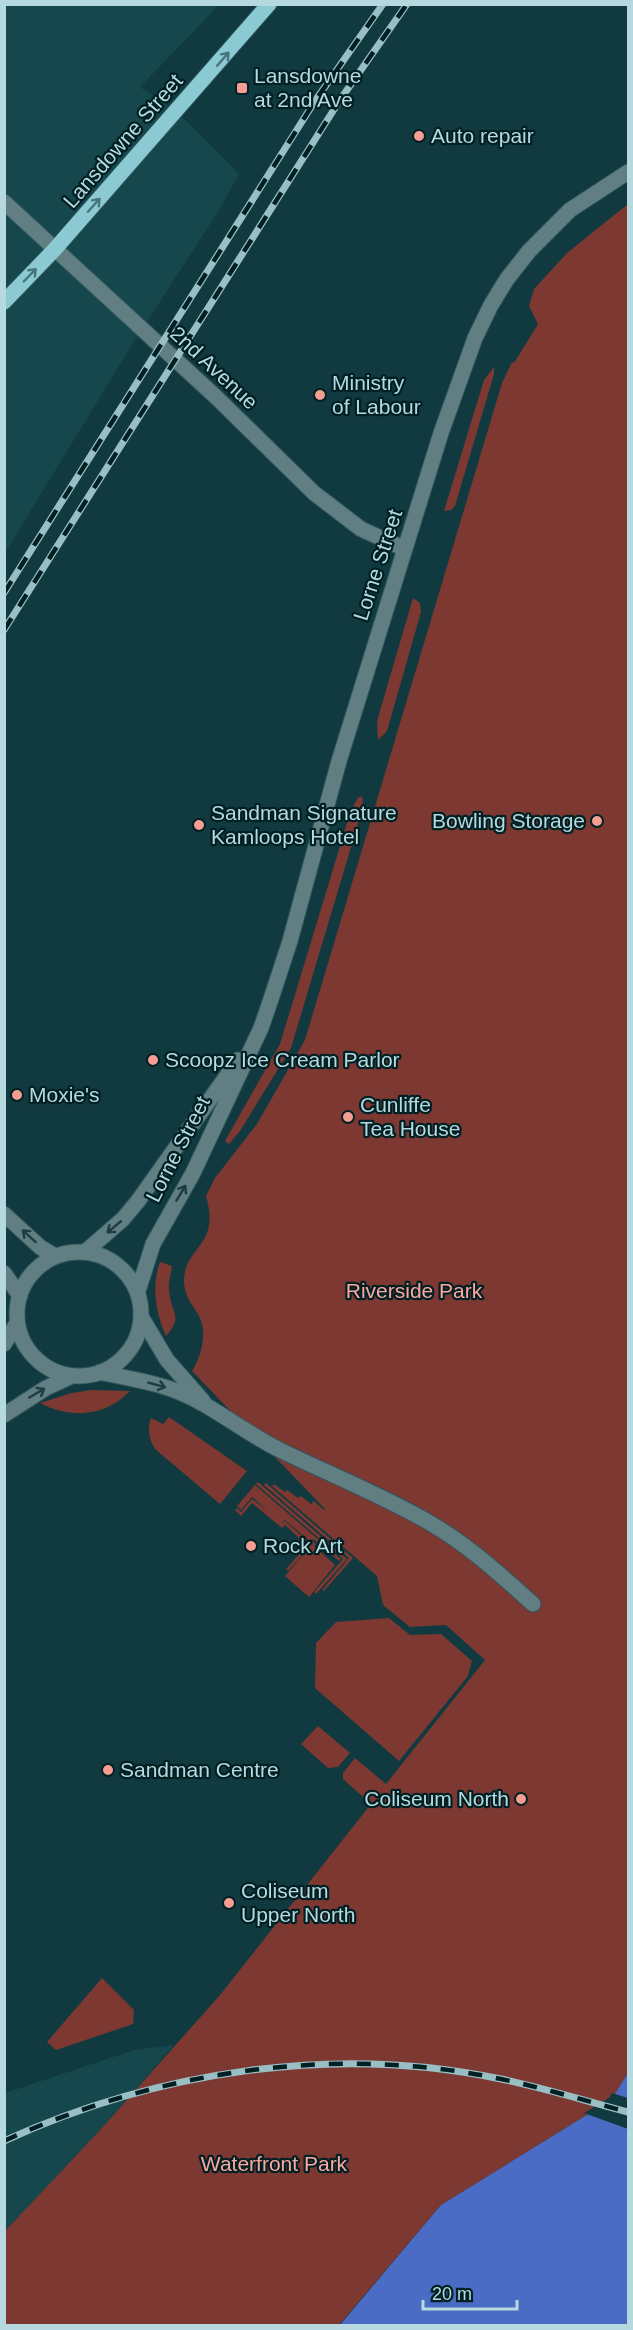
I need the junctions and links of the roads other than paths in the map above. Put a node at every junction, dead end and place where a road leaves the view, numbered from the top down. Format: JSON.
{"nodes":[{"id":1,"x":269,"y":4,"type":"edge"},
{"id":2,"x":628,"y":172,"type":"edge"},
{"id":3,"x":4,"y":202,"type":"edge"},
{"id":4,"x":55,"y":249,"type":"junction"},
{"id":5,"x":4,"y":302,"type":"edge"},
{"id":6,"x":405,"y":549,"type":"junction"},
{"id":7,"x":261,"y":1028,"type":"junction"},
{"id":8,"x":4,"y":1214,"type":"edge"},
{"id":9,"x":84,"y":1252,"type":"junction"},
{"id":10,"x":55,"y":1256,"type":"junction"},
{"id":11,"x":4,"y":1273,"type":"edge"},
{"id":12,"x":138,"y":1292,"type":"junction"},
{"id":13,"x":20,"y":1296,"type":"junction"},
{"id":14,"x":142,"y":1318,"type":"junction"},
{"id":15,"x":17,"y":1323,"type":"junction"},
{"id":16,"x":4,"y":1344,"type":"edge"},
{"id":17,"x":100,"y":1372,"type":"junction"},
{"id":18,"x":72,"y":1376,"type":"junction"},
{"id":19,"x":210,"y":1407,"type":"junction"},
{"id":20,"x":4,"y":1415,"type":"edge"},
{"id":21,"x":533,"y":1604,"type":"dead end"}],
"edges":[{"from":4,"to":1,"type":"main road","name":"Lansdowne Street","one_way":true},
{"from":2,"to":6,"type":"street","name":"Lorne Street"},
{"from":3,"to":4,"type":"street","name":"2nd Avenue"},
{"from":5,"to":4,"type":"main road","name":"Lansdowne Street","one_way":true},
{"from":4,"to":6,"type":"street","name":"2nd Avenue"},
{"from":6,"to":7,"type":"street","name":"Lorne Street"},
{"from":7,"to":9,"type":"street","name":"Lorne Street","one_way":true},
{"from":12,"to":7,"type":"street","name":"Lorne Street","one_way":true},
{"from":10,"to":8,"type":"street","one_way":true},
{"from":9,"to":10,"type":"street"},
{"from":9,"to":12,"type":"street"},
{"from":10,"to":13,"type":"street"},
{"from":11,"to":13,"type":"street"},
{"from":12,"to":14,"type":"street"},
{"from":13,"to":15,"type":"street"},
{"from":14,"to":17,"type":"street"},
{"from":14,"to":19,"type":"street"},
{"from":15,"to":16,"type":"street"},
{"from":15,"to":18,"type":"street"},
{"from":17,"to":18,"type":"street"},
{"from":17,"to":19,"type":"street","one_way":true},
{"from":20,"to":18,"type":"street","one_way":true},
{"from":19,"to":21,"type":"street"}]}
